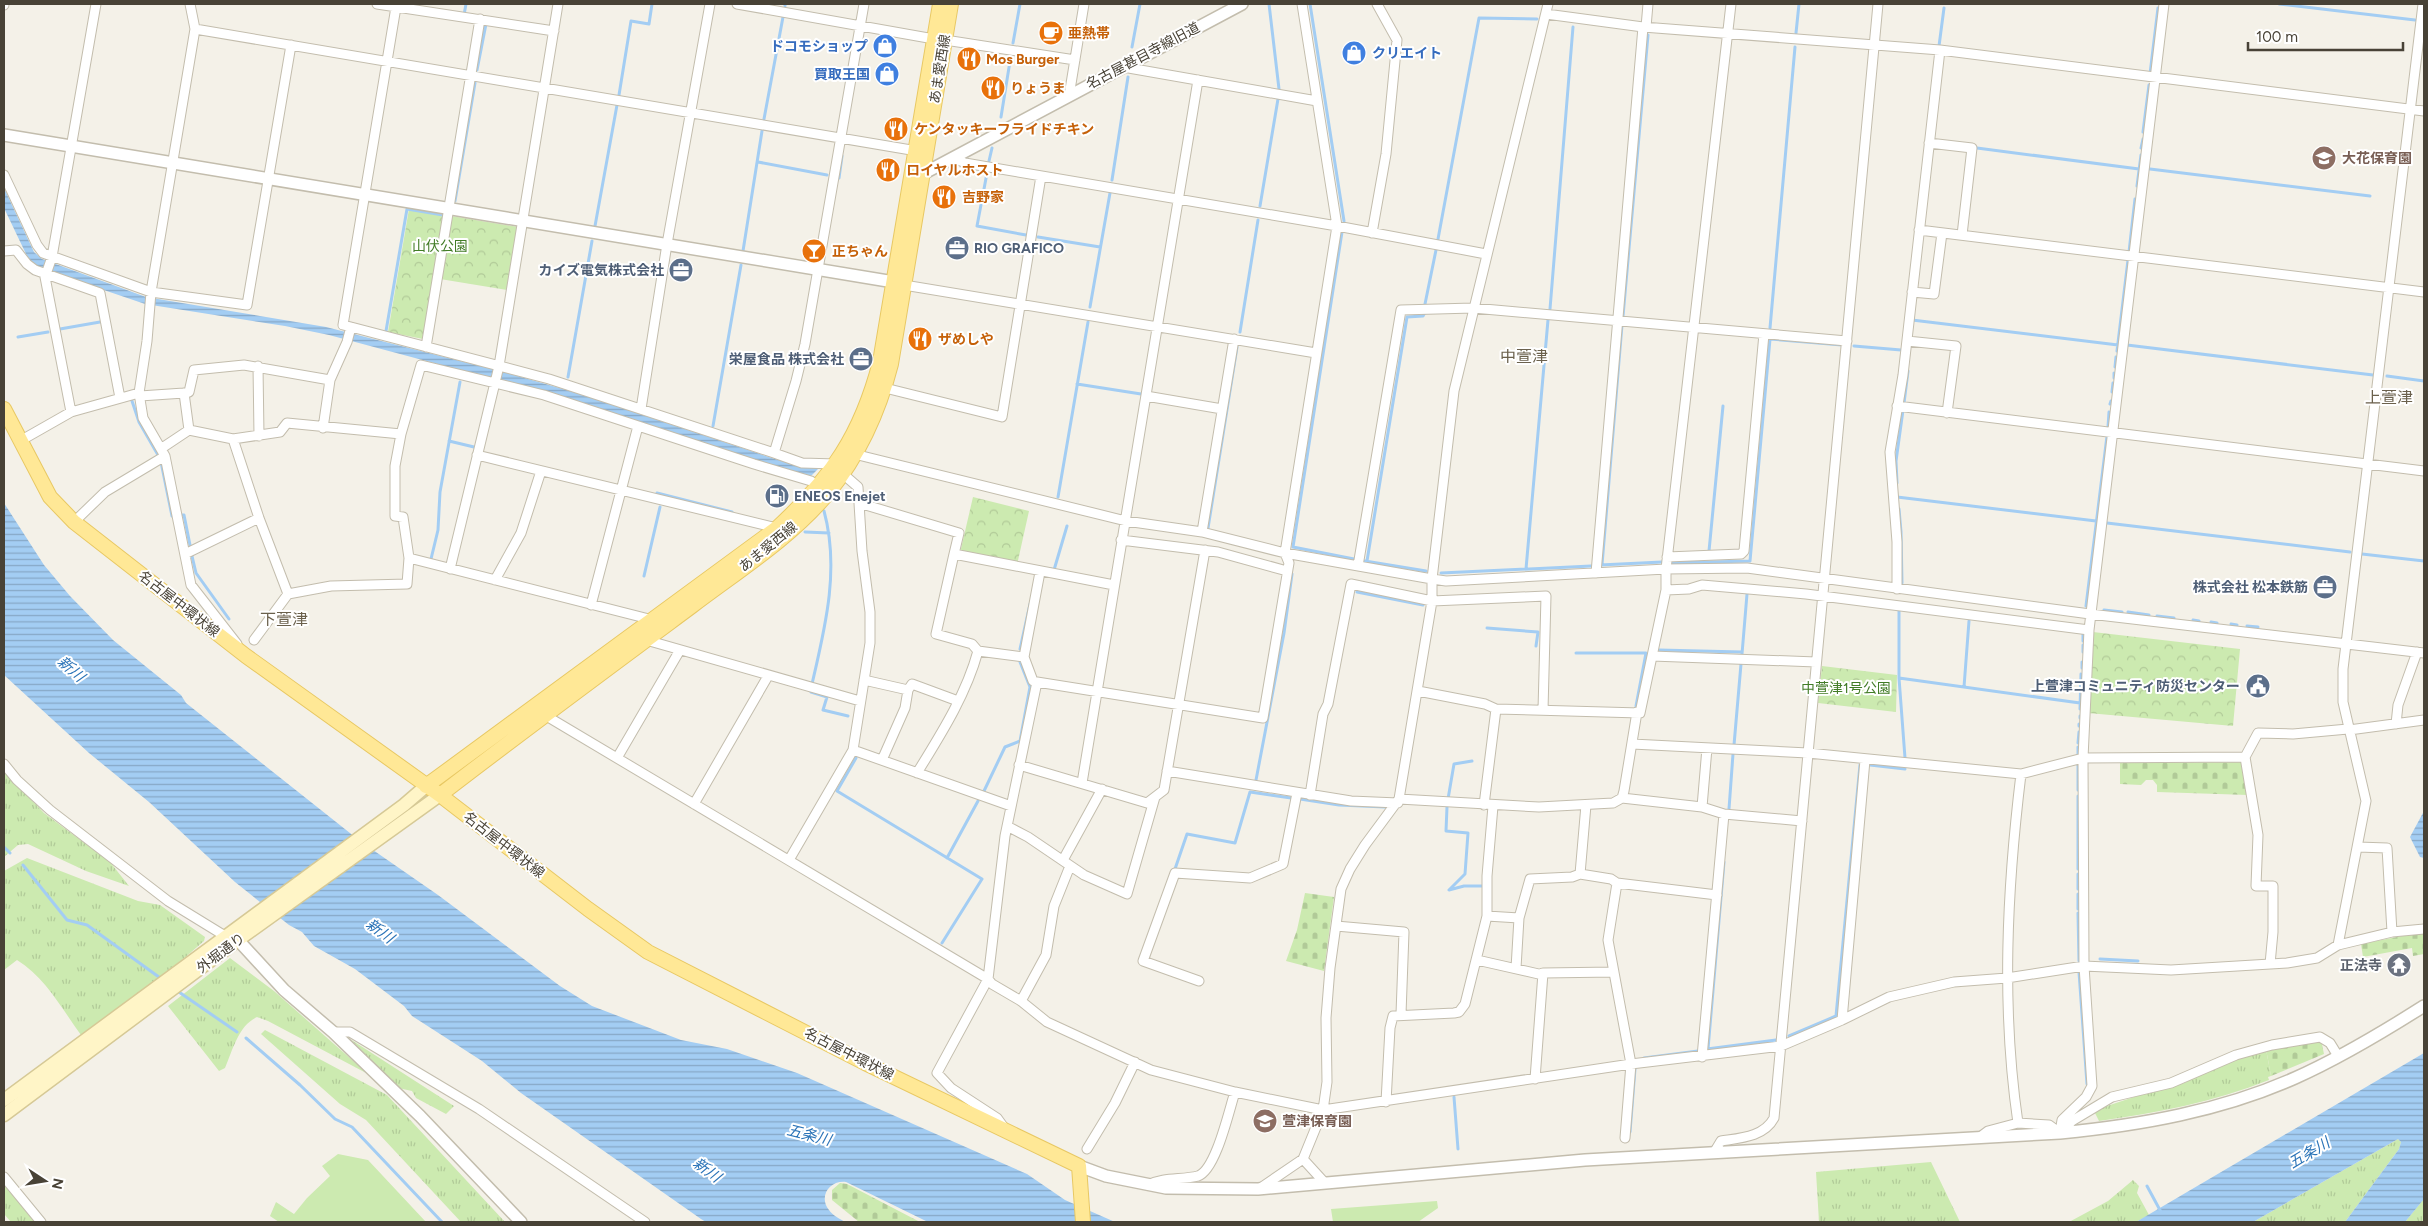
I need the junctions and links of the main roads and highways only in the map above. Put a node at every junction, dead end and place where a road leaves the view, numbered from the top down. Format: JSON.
{"nodes":[{"id":1,"x":940,"y":4,"type":"edge"},
{"id":2,"x":951,"y":4,"type":"edge"},
{"id":3,"x":939,"y":39,"type":"junction"},
{"id":4,"x":917,"y":177,"type":"junction"},
{"id":5,"x":899,"y":284,"type":"junction"},
{"id":6,"x":4,"y":409,"type":"edge"},
{"id":7,"x":839,"y":469,"type":"junction"},
{"id":8,"x":426,"y":786,"type":"junction"},
{"id":9,"x":440,"y":795,"type":"junction"},
{"id":10,"x":408,"y":810,"type":"junction"},
{"id":11,"x":249,"y":925,"type":"junction"},
{"id":12,"x":213,"y":952,"type":"junction"},
{"id":13,"x":4,"y":1100,"type":"edge"},
{"id":14,"x":4,"y":1115,"type":"edge"},
{"id":15,"x":1083,"y":1222,"type":"edge"}],
"edges":[{"from":1,"to":3,"type":"main road","name":"あま愛西線"},
{"from":2,"to":3,"type":"main road","name":"あま愛西線"},
{"from":3,"to":4,"type":"main road","name":"あま愛西線"},
{"from":3,"to":4,"type":"main road","name":"あま愛西線"},
{"from":4,"to":5,"type":"main road","name":"あま愛西線"},
{"from":5,"to":7,"type":"main road","name":"あま愛西線"},
{"from":5,"to":7,"type":"main road","name":"あま愛西線"},
{"from":6,"to":8,"type":"main road","name":"名古屋中環状線"},
{"from":7,"to":8,"type":"main road","name":"あま愛西線"},
{"from":7,"to":9,"type":"main road","name":"あま愛西線"},
{"from":8,"to":9,"type":"main road","name":"名古屋中環状線"},
{"from":8,"to":10,"type":"main road","name":"外堀通り"},
{"from":9,"to":10,"type":"main road","name":"外堀通り"},
{"from":9,"to":15,"type":"main road","name":"名古屋中環状線"},
{"from":10,"to":11,"type":"main road","name":"外堀通り"},
{"from":11,"to":12,"type":"main road","name":"外堀通り"},
{"from":11,"to":12,"type":"main road","name":"外堀通り"},
{"from":12,"to":13,"type":"main road","name":"外堀通り"},
{"from":12,"to":14,"type":"main road","name":"外堀通り"}]}
